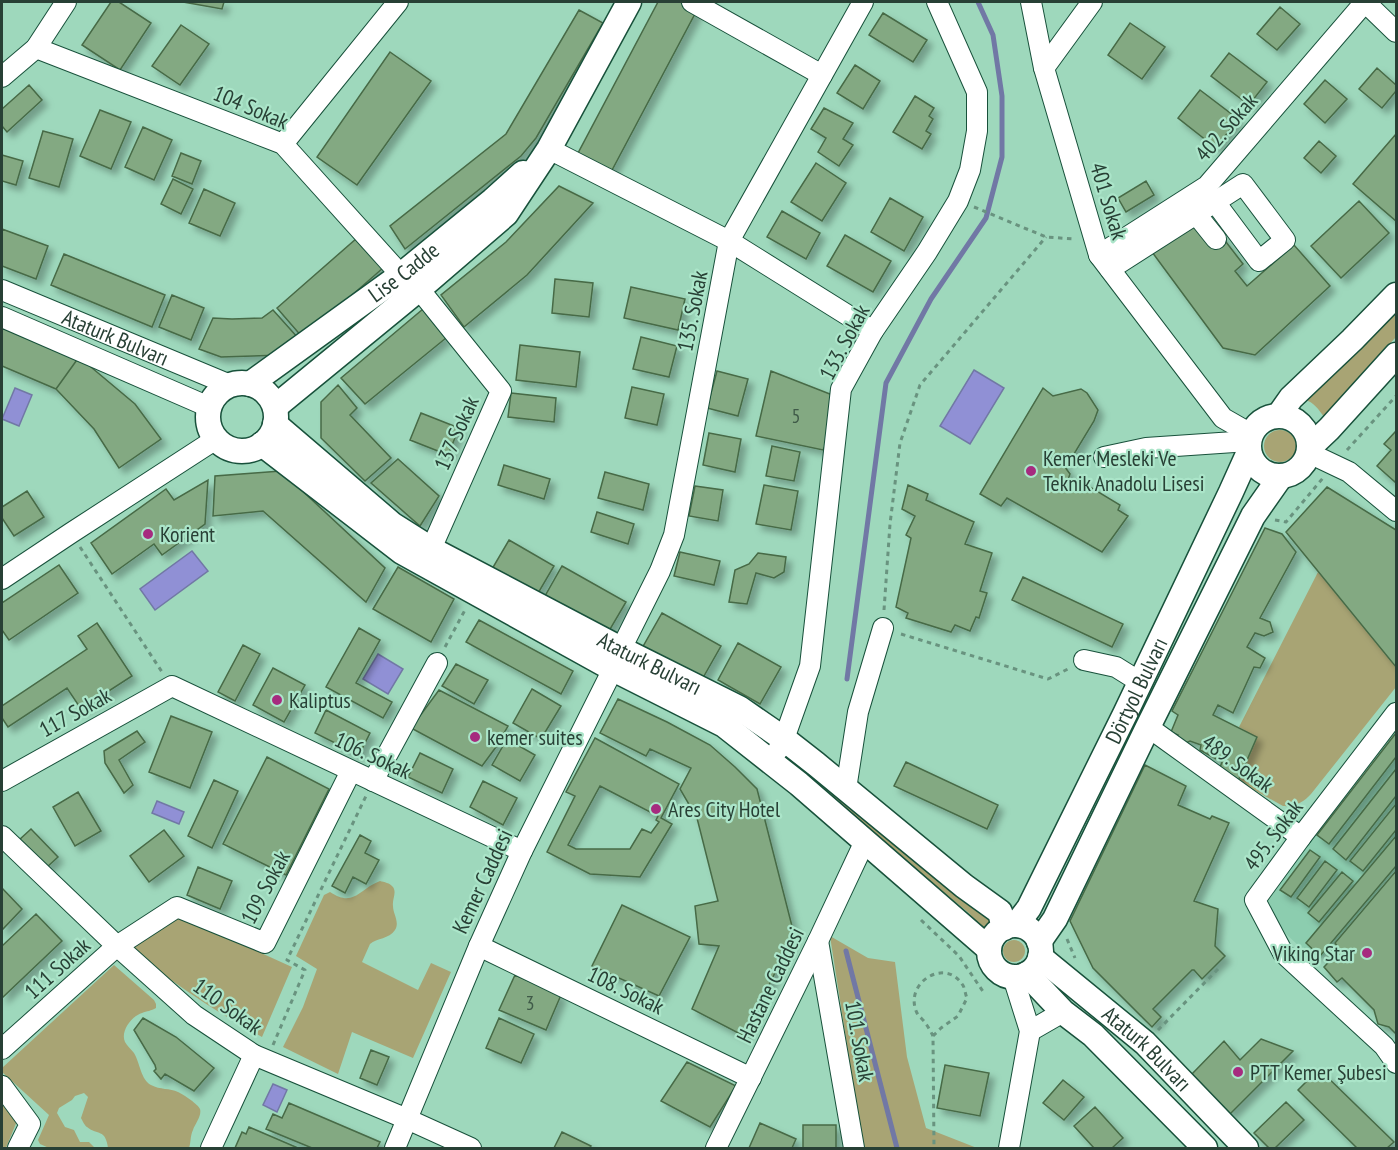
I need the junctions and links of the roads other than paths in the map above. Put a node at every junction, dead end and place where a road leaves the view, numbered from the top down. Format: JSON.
{"nodes":[{"id":1,"x":66,"y":2,"type":"edge"},
{"id":2,"x":398,"y":2,"type":"edge"},
{"id":3,"x":692,"y":2,"type":"edge"},
{"id":4,"x":863,"y":2,"type":"edge"},
{"id":5,"x":937,"y":2,"type":"edge"},
{"id":6,"x":1031,"y":2,"type":"edge"},
{"id":7,"x":1092,"y":2,"type":"edge"},
{"id":8,"x":1365,"y":2,"type":"edge"},
{"id":9,"x":622,"y":4,"type":"edge"},
{"id":10,"x":1396,"y":32,"type":"edge"},
{"id":11,"x":36,"y":48,"type":"junction"},
{"id":12,"x":1044,"y":68,"type":"junction"},
{"id":13,"x":822,"y":75,"type":"junction"},
{"id":14,"x":2,"y":77,"type":"edge"},
{"id":15,"x":283,"y":144,"type":"junction"},
{"id":16,"x":549,"y":149,"type":"junction"},
{"id":17,"x":1215,"y":202,"type":"dead end"},
{"id":18,"x":1196,"y":214,"type":"junction"},
{"id":19,"x":1216,"y":239,"type":"dead end"},
{"id":20,"x":729,"y":241,"type":"junction"},
{"id":21,"x":1101,"y":255,"type":"junction"},
{"id":22,"x":410,"y":282,"type":"junction"},
{"id":23,"x":2,"y":290,"type":"edge"},
{"id":24,"x":1396,"y":296,"type":"edge"},
{"id":25,"x":2,"y":317,"type":"edge"},
{"id":26,"x":873,"y":331,"type":"junction"},
{"id":27,"x":1396,"y":356,"type":"edge"},
{"id":28,"x":240,"y":385,"type":"junction"},
{"id":29,"x":209,"y":407,"type":"junction"},
{"id":30,"x":1279,"y":415,"type":"junction"},
{"id":31,"x":275,"y":416,"type":"junction"},
{"id":32,"x":216,"y":439,"type":"junction"},
{"id":33,"x":1250,"y":442,"type":"junction"},
{"id":34,"x":262,"y":444,"type":"junction"},
{"id":35,"x":1309,"y":450,"type":"junction"},
{"id":36,"x":1104,"y":457,"type":"dead end"},
{"id":37,"x":1281,"y":476,"type":"junction"},
{"id":38,"x":1396,"y":511,"type":"edge"},
{"id":39,"x":431,"y":549,"type":"junction"},
{"id":40,"x":2,"y":579,"type":"edge"},
{"id":41,"x":883,"y":628,"type":"road end"},
{"id":42,"x":617,"y":659,"type":"junction"},
{"id":43,"x":1084,"y":660,"type":"road end"},
{"id":44,"x":437,"y":663,"type":"road end"},
{"id":45,"x":1140,"y":681,"type":"junction"},
{"id":46,"x":172,"y":686,"type":"joint"},
{"id":47,"x":1396,"y":713,"type":"edge"},
{"id":48,"x":1148,"y":729,"type":"junction"},
{"id":49,"x":784,"y":739,"type":"junction"},
{"id":50,"x":772,"y":763,"type":"junction"},
{"id":51,"x":351,"y":771,"type":"junction"},
{"id":52,"x":2,"y":781,"type":"edge"},
{"id":53,"x":374,"y":781,"type":"junction"},
{"id":54,"x":846,"y":789,"type":"junction"},
{"id":55,"x":2,"y":836,"type":"edge"},
{"id":56,"x":1301,"y":837,"type":"junction"},
{"id":57,"x":865,"y":841,"type":"junction"},
{"id":58,"x":522,"y":851,"type":"junction"},
{"id":59,"x":1010,"y":927,"type":"junction"},
{"id":60,"x":818,"y":941,"type":"junction"},
{"id":61,"x":117,"y":946,"type":"junction"},
{"id":62,"x":479,"y":946,"type":"junction"},
{"id":63,"x":989,"y":949,"type":"junction"},
{"id":64,"x":1030,"y":962,"type":"junction"},
{"id":65,"x":1063,"y":1012,"type":"junction"},
{"id":66,"x":1030,"y":1031,"type":"junction"},
{"id":67,"x":2,"y":1049,"type":"edge"},
{"id":68,"x":260,"y":1058,"type":"junction"},
{"id":69,"x":1396,"y":1063,"type":"edge"},
{"id":70,"x":751,"y":1078,"type":"junction"},
{"id":71,"x":2,"y":1086,"type":"edge"},
{"id":72,"x":407,"y":1119,"type":"junction"},
{"id":73,"x":18,"y":1149,"type":"edge"},
{"id":74,"x":211,"y":1149,"type":"edge"},
{"id":75,"x":395,"y":1149,"type":"edge"},
{"id":76,"x":471,"y":1149,"type":"edge"},
{"id":77,"x":716,"y":1149,"type":"edge"},
{"id":78,"x":854,"y":1149,"type":"edge"},
{"id":79,"x":1009,"y":1149,"type":"edge"},
{"id":80,"x":1204,"y":1149,"type":"edge"},
{"id":81,"x":1246,"y":1149,"type":"edge"}],
"edges":[{"from":1,"to":11,"type":"street"},
{"from":2,"to":15,"type":"street"},
{"from":3,"to":13,"type":"street"},
{"from":4,"to":13,"type":"street","name":"135. Sokak"},
{"from":5,"to":26,"type":"street","name":"133. Sokak"},
{"from":6,"to":12,"type":"street","name":"401 Sokak"},
{"from":7,"to":12,"type":"street"},
{"from":8,"to":10,"type":"street"},
{"from":8,"to":21,"type":"street","name":"402. Sokak"},
{"from":9,"to":16,"type":"main road","name":"Lise Cadde"},
{"from":11,"to":14,"type":"street"},
{"from":11,"to":15,"type":"street","name":"104 Sokak"},
{"from":12,"to":21,"type":"street","name":"401 Sokak"},
{"from":13,"to":20,"type":"street","name":"135. Sokak"},
{"from":15,"to":22,"type":"street","name":"104 Sokak"},
{"from":16,"to":20,"type":"street"},
{"from":16,"to":22,"type":"main road","name":"Lise Cadde"},
{"from":17,"to":18,"type":"street"},
{"from":18,"to":19,"type":"street"},
{"from":18,"to":21,"type":"street"},
{"from":20,"to":26,"type":"street"},
{"from":20,"to":42,"type":"street","name":"135. Sokak"},
{"from":21,"to":33,"type":"street","name":"401 Sokak"},
{"from":22,"to":28,"type":"main road","name":"Lise Cadde"},
{"from":22,"to":31,"type":"main road","name":"Lise Cadde"},
{"from":22,"to":39,"type":"street","name":"137 Sokak"},
{"from":23,"to":28,"type":"street","name":"Ataturk Bulvarı"},
{"from":24,"to":30,"type":"main road"},
{"from":25,"to":29,"type":"street","name":"Ataturk Bulvarı"},
{"from":26,"to":49,"type":"street","name":"133. Sokak"},
{"from":27,"to":35,"type":"main road"},
{"from":28,"to":29,"type":"main road"},
{"from":28,"to":31,"type":"main road"},
{"from":29,"to":32,"type":"main road"},
{"from":30,"to":33,"type":"main road"},
{"from":30,"to":35,"type":"main road"},
{"from":31,"to":34,"type":"main road"},
{"from":31,"to":39,"type":"main road","name":"Ataturk Bulvarı"},
{"from":32,"to":34,"type":"main road"},
{"from":32,"to":40,"type":"street"},
{"from":33,"to":36,"type":"street"},
{"from":33,"to":37,"type":"main road"},
{"from":33,"to":45,"type":"main road","name":"Dörtyol Bulvarı"},
{"from":34,"to":42,"type":"main road","name":"Ataturk Bulvarı"},
{"from":35,"to":37,"type":"main road"},
{"from":35,"to":38,"type":"street"},
{"from":37,"to":48,"type":"main road","name":"Dörtyol Bulvarı"},
{"from":39,"to":42,"type":"main road","name":"Ataturk Bulvarı"},
{"from":41,"to":54,"type":"street"},
{"from":42,"to":49,"type":"main road","name":"Ataturk Bulvarı"},
{"from":42,"to":50,"type":"main road","name":"Ataturk Bulvarı"},
{"from":42,"to":58,"type":"street","name":"Kemer Caddesi"},
{"from":43,"to":45,"type":"street"},
{"from":44,"to":53,"type":"street"},
{"from":45,"to":59,"type":"main road","name":"Dörtyol Bulvarı"},
{"from":46,"to":51,"type":"street","name":"106. Sokak"},
{"from":46,"to":52,"type":"street","name":"117 Sokak"},
{"from":47,"to":56,"type":"street","name":"495. Sokak"},
{"from":48,"to":56,"type":"street","name":"489. Sokak"},
{"from":48,"to":64,"type":"main road","name":"Dörtyol Bulvarı"},
{"from":49,"to":50,"type":"street","name":"133. Sokak"},
{"from":49,"to":54,"type":"main road","name":"Ataturk Bulvarı"},
{"from":50,"to":57,"type":"main road","name":"Ataturk Bulvarı"},
{"from":51,"to":53,"type":"street","name":"106. Sokak"},
{"from":51,"to":61,"type":"street","name":"109 Sokak"},
{"from":53,"to":58,"type":"street","name":"106. Sokak"},
{"from":54,"to":59,"type":"main road","name":"Ataturk Bulvarı"},
{"from":55,"to":61,"type":"street","name":"110 Sokak"},
{"from":56,"to":69,"type":"street","name":"495. Sokak"},
{"from":57,"to":60,"type":"street","name":"Hastane Caddesi"},
{"from":57,"to":63,"type":"main road","name":"Ataturk Bulvarı"},
{"from":58,"to":62,"type":"street","name":"Kemer Caddesi"},
{"from":59,"to":63,"type":"main road"},
{"from":59,"to":64,"type":"main road"},
{"from":60,"to":70,"type":"street","name":"Hastane Caddesi"},
{"from":60,"to":78,"type":"street","name":"101. Sokak"},
{"from":61,"to":67,"type":"street","name":"111 Sokak"},
{"from":61,"to":68,"type":"street","name":"110 Sokak"},
{"from":62,"to":70,"type":"street","name":"108. Sokak"},
{"from":62,"to":72,"type":"street","name":"Kemer Caddesi"},
{"from":63,"to":64,"type":"main road"},
{"from":64,"to":65,"type":"main road","name":"Ataturk Bulvarı"},
{"from":64,"to":66,"type":"street"},
{"from":64,"to":81,"type":"main road","name":"Ataturk Bulvarı"},
{"from":65,"to":66,"type":"street"},
{"from":65,"to":80,"type":"main road","name":"Ataturk Bulvarı"},
{"from":66,"to":79,"type":"street"},
{"from":68,"to":72,"type":"street","name":"110 Sokak"},
{"from":68,"to":74,"type":"street"},
{"from":70,"to":77,"type":"street","name":"Hastane Caddesi"},
{"from":71,"to":73,"type":"street"},
{"from":72,"to":75,"type":"street","name":"Kemer Caddesi"},
{"from":72,"to":76,"type":"street","name":"110 Sokak"}]}
